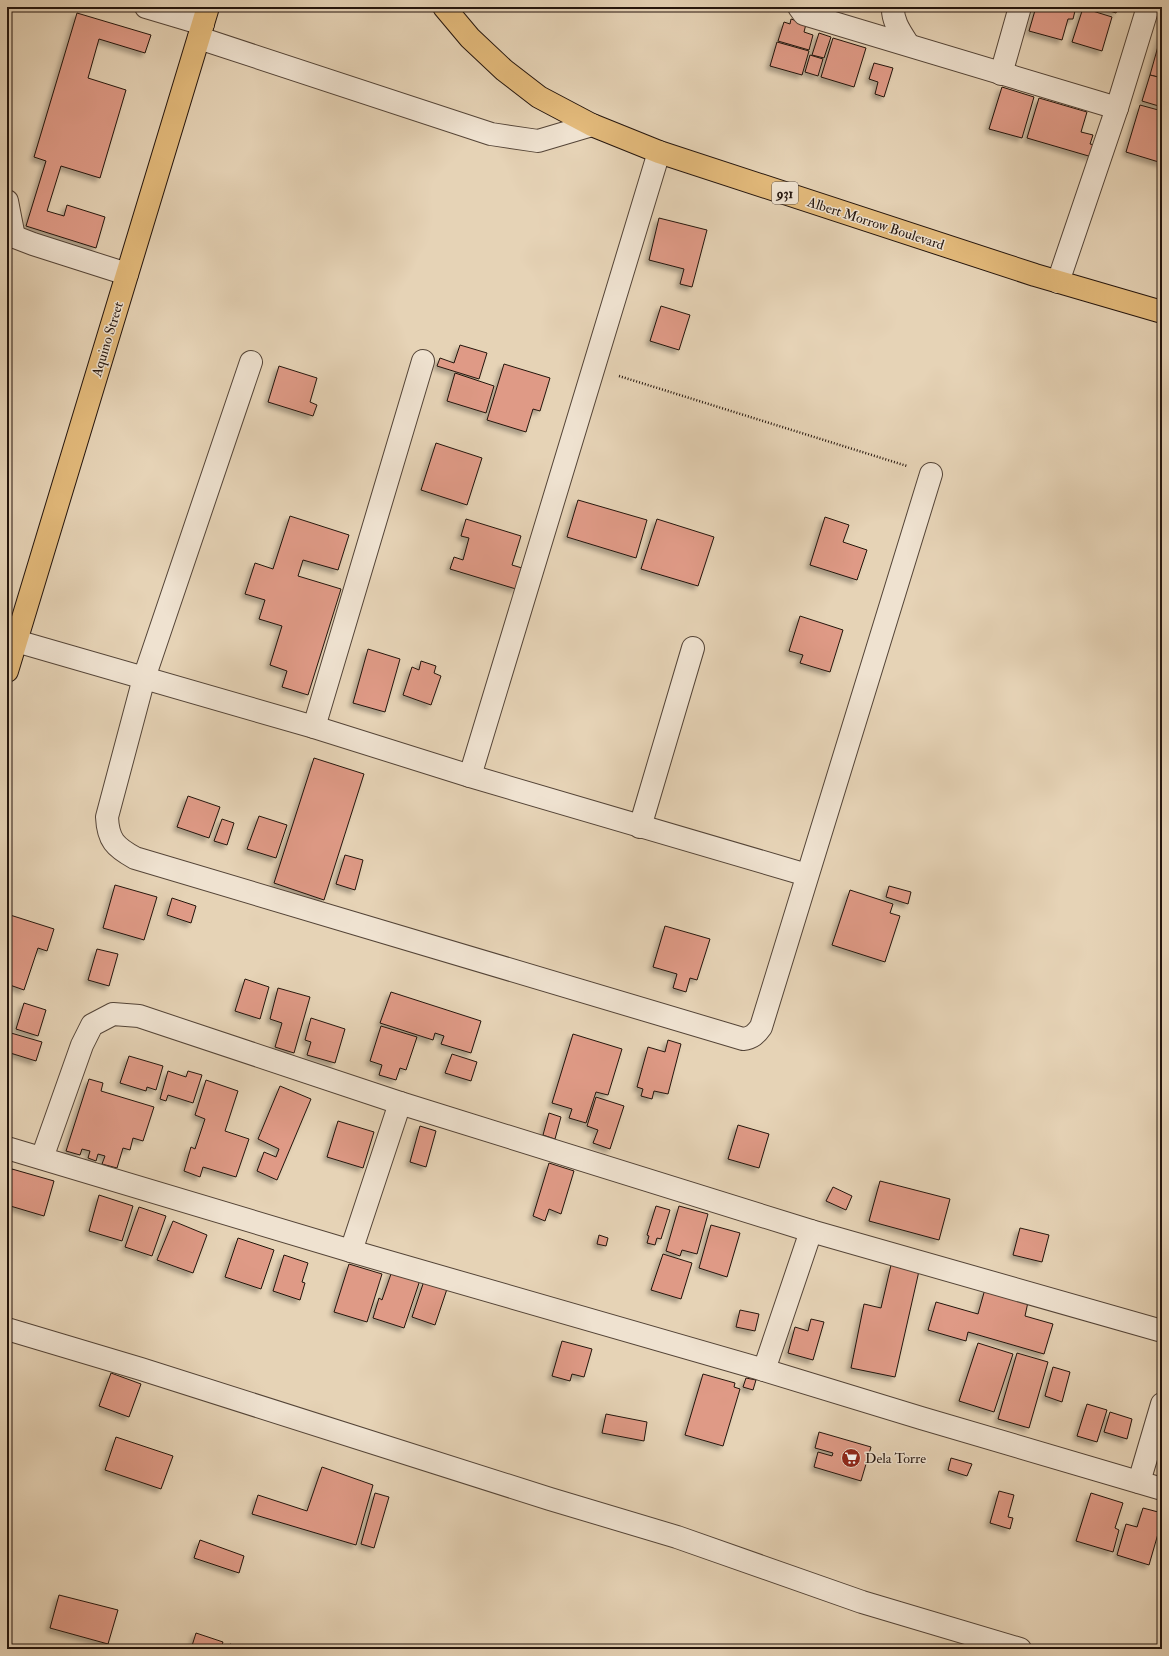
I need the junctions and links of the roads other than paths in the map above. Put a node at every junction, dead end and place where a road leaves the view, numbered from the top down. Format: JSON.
{"nodes":[{"id":1,"x":146,"y":7,"type":"edge"},
{"id":2,"x":444,"y":7,"type":"edge"},
{"id":3,"x":799,"y":7,"type":"edge"},
{"id":4,"x":893,"y":7,"type":"edge"},
{"id":5,"x":1020,"y":7,"type":"edge"},
{"id":6,"x":1148,"y":7,"type":"edge"},
{"id":7,"x":203,"y":23,"type":"edge"},
{"id":8,"x":908,"y":44,"type":"junction"},
{"id":9,"x":1001,"y":74,"type":"junction"},
{"id":10,"x":1117,"y":108,"type":"junction"},
{"id":11,"x":592,"y":125,"type":"junction"},
{"id":12,"x":659,"y":152,"type":"junction"},
{"id":13,"x":7,"y":202,"type":"edge"},
{"id":14,"x":11,"y":236,"type":"edge"},
{"id":15,"x":127,"y":274,"type":"junction"},
{"id":16,"x":1058,"y":282,"type":"junction"},
{"id":17,"x":1162,"y":312,"type":"edge"},
{"id":18,"x":423,"y":361,"type":"dead end"},
{"id":19,"x":251,"y":362,"type":"dead end"},
{"id":20,"x":931,"y":474,"type":"road end"},
{"id":21,"x":16,"y":641,"type":"junction"},
{"id":22,"x":693,"y":648,"type":"dead end"},
{"id":23,"x":7,"y":670,"type":"edge"},
{"id":24,"x":144,"y":678,"type":"junction"},
{"id":25,"x":314,"y":727,"type":"junction"},
{"id":26,"x":470,"y":776,"type":"junction"},
{"id":27,"x":640,"y":827,"type":"junction"},
{"id":28,"x":807,"y":875,"type":"junction"},
{"id":29,"x":400,"y":1103,"type":"junction"},
{"id":30,"x":7,"y":1148,"type":"edge"},
{"id":31,"x":42,"y":1158,"type":"junction"},
{"id":32,"x":811,"y":1231,"type":"junction"},
{"id":33,"x":351,"y":1250,"type":"junction"},
{"id":34,"x":7,"y":1329,"type":"edge"},
{"id":35,"x":1162,"y":1331,"type":"edge"},
{"id":36,"x":764,"y":1370,"type":"junction"},
{"id":37,"x":1162,"y":1404,"type":"edge"},
{"id":38,"x":1139,"y":1482,"type":"junction"},
{"id":39,"x":1162,"y":1489,"type":"edge"},
{"id":40,"x":1020,"y":1649,"type":"edge"}],
"edges":[{"from":1,"to":7,"type":"street"},
{"from":2,"to":11,"type":"main road","name":"Albert Morrow Boulevard","number":"931"},
{"from":3,"to":8,"type":"street"},
{"from":4,"to":8,"type":"street"},
{"from":5,"to":9,"type":"street"},
{"from":6,"to":10,"type":"street"},
{"from":7,"to":11,"type":"street"},
{"from":7,"to":15,"type":"main road","name":"Aquino Street"},
{"from":8,"to":9,"type":"street"},
{"from":9,"to":10,"type":"street"},
{"from":10,"to":16,"type":"street"},
{"from":11,"to":12,"type":"main road","name":"Albert Morrow Boulevard","number":"931"},
{"from":12,"to":16,"type":"main road","name":"Albert Morrow Boulevard","number":"931"},
{"from":12,"to":26,"type":"street"},
{"from":13,"to":14,"type":"street"},
{"from":14,"to":15,"type":"street"},
{"from":15,"to":21,"type":"main road","name":"Aquino Street"},
{"from":16,"to":17,"type":"main road","name":"Albert Morrow Boulevard","number":"931"},
{"from":18,"to":25,"type":"street"},
{"from":19,"to":24,"type":"street"},
{"from":20,"to":28,"type":"street"},
{"from":21,"to":23,"type":"main road","name":"Aquino Street"},
{"from":21,"to":24,"type":"street"},
{"from":22,"to":27,"type":"street"},
{"from":24,"to":25,"type":"street"},
{"from":24,"to":28,"type":"street"},
{"from":25,"to":26,"type":"street"},
{"from":26,"to":27,"type":"street"},
{"from":27,"to":28,"type":"street"},
{"from":29,"to":31,"type":"street"},
{"from":29,"to":32,"type":"street"},
{"from":29,"to":33,"type":"street"},
{"from":30,"to":31,"type":"street"},
{"from":31,"to":33,"type":"street"},
{"from":32,"to":35,"type":"street"},
{"from":32,"to":36,"type":"street"},
{"from":33,"to":36,"type":"street"},
{"from":34,"to":40,"type":"street"},
{"from":36,"to":38,"type":"street"},
{"from":37,"to":38,"type":"street"},
{"from":38,"to":39,"type":"street"}]}
